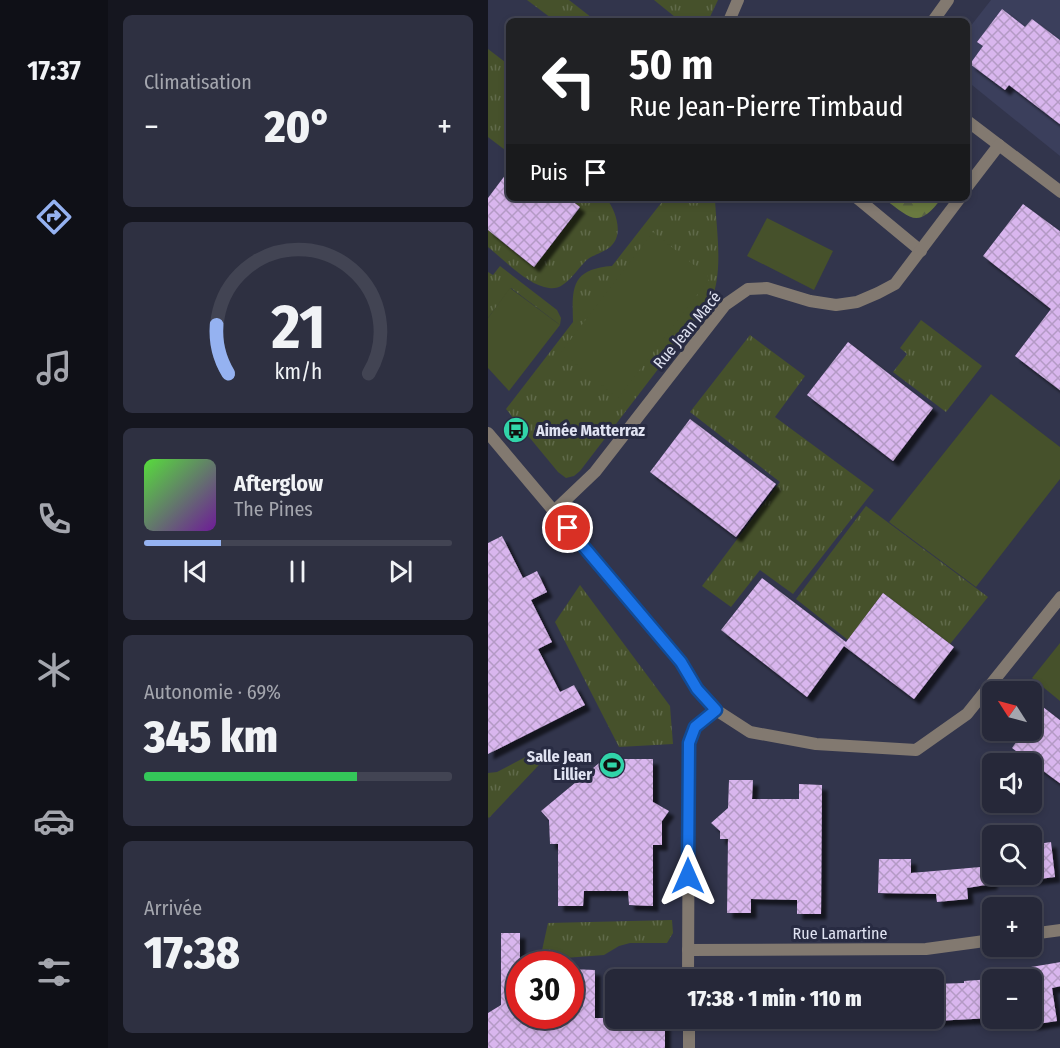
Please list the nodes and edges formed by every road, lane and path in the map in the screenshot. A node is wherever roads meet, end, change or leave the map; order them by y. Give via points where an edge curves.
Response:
1 (738, 0) edge
2 (948, 0) edge
3 (730, 18) edge
4 (935, 18) edge
5 (970, 123) edge
6 (999, 145) junction
7 (970, 183) edge
8 (1061, 192) edge
9 (861, 201) edge
10 (958, 201) edge
11 (921, 250) junction
12 (488, 433) edge
13 (554, 511) junction
14 (1061, 597) edge
15 (716, 710) junction
16 (1061, 930) edge
17 (1042, 933) edge
18 (982, 941) edge
19 (688, 950) junction
20 (688, 969) edge
21 (689, 1029) edge
22 (689, 1048) edge

1 - 3 street
2 - 4 street
5 - 6 street
6 - 7 street
6 - 8 street
9 - 11 street
10 - 11 street, Rue Jean Macé
11 - 13 street, Rue Jean Macé via 895,284 857,302 836,305 809,301 767,288 748,289 725,305 595,471
12 - 13 street
13 - 15 street via 681,662
14 - 15 street via 967,714 916,750 816,744 750,732
15 - 19 street via 695,727 689,743
16 - 17 street
18 - 19 street, Rue Lamartine via 926,949
19 - 20 street
21 - 22 street

